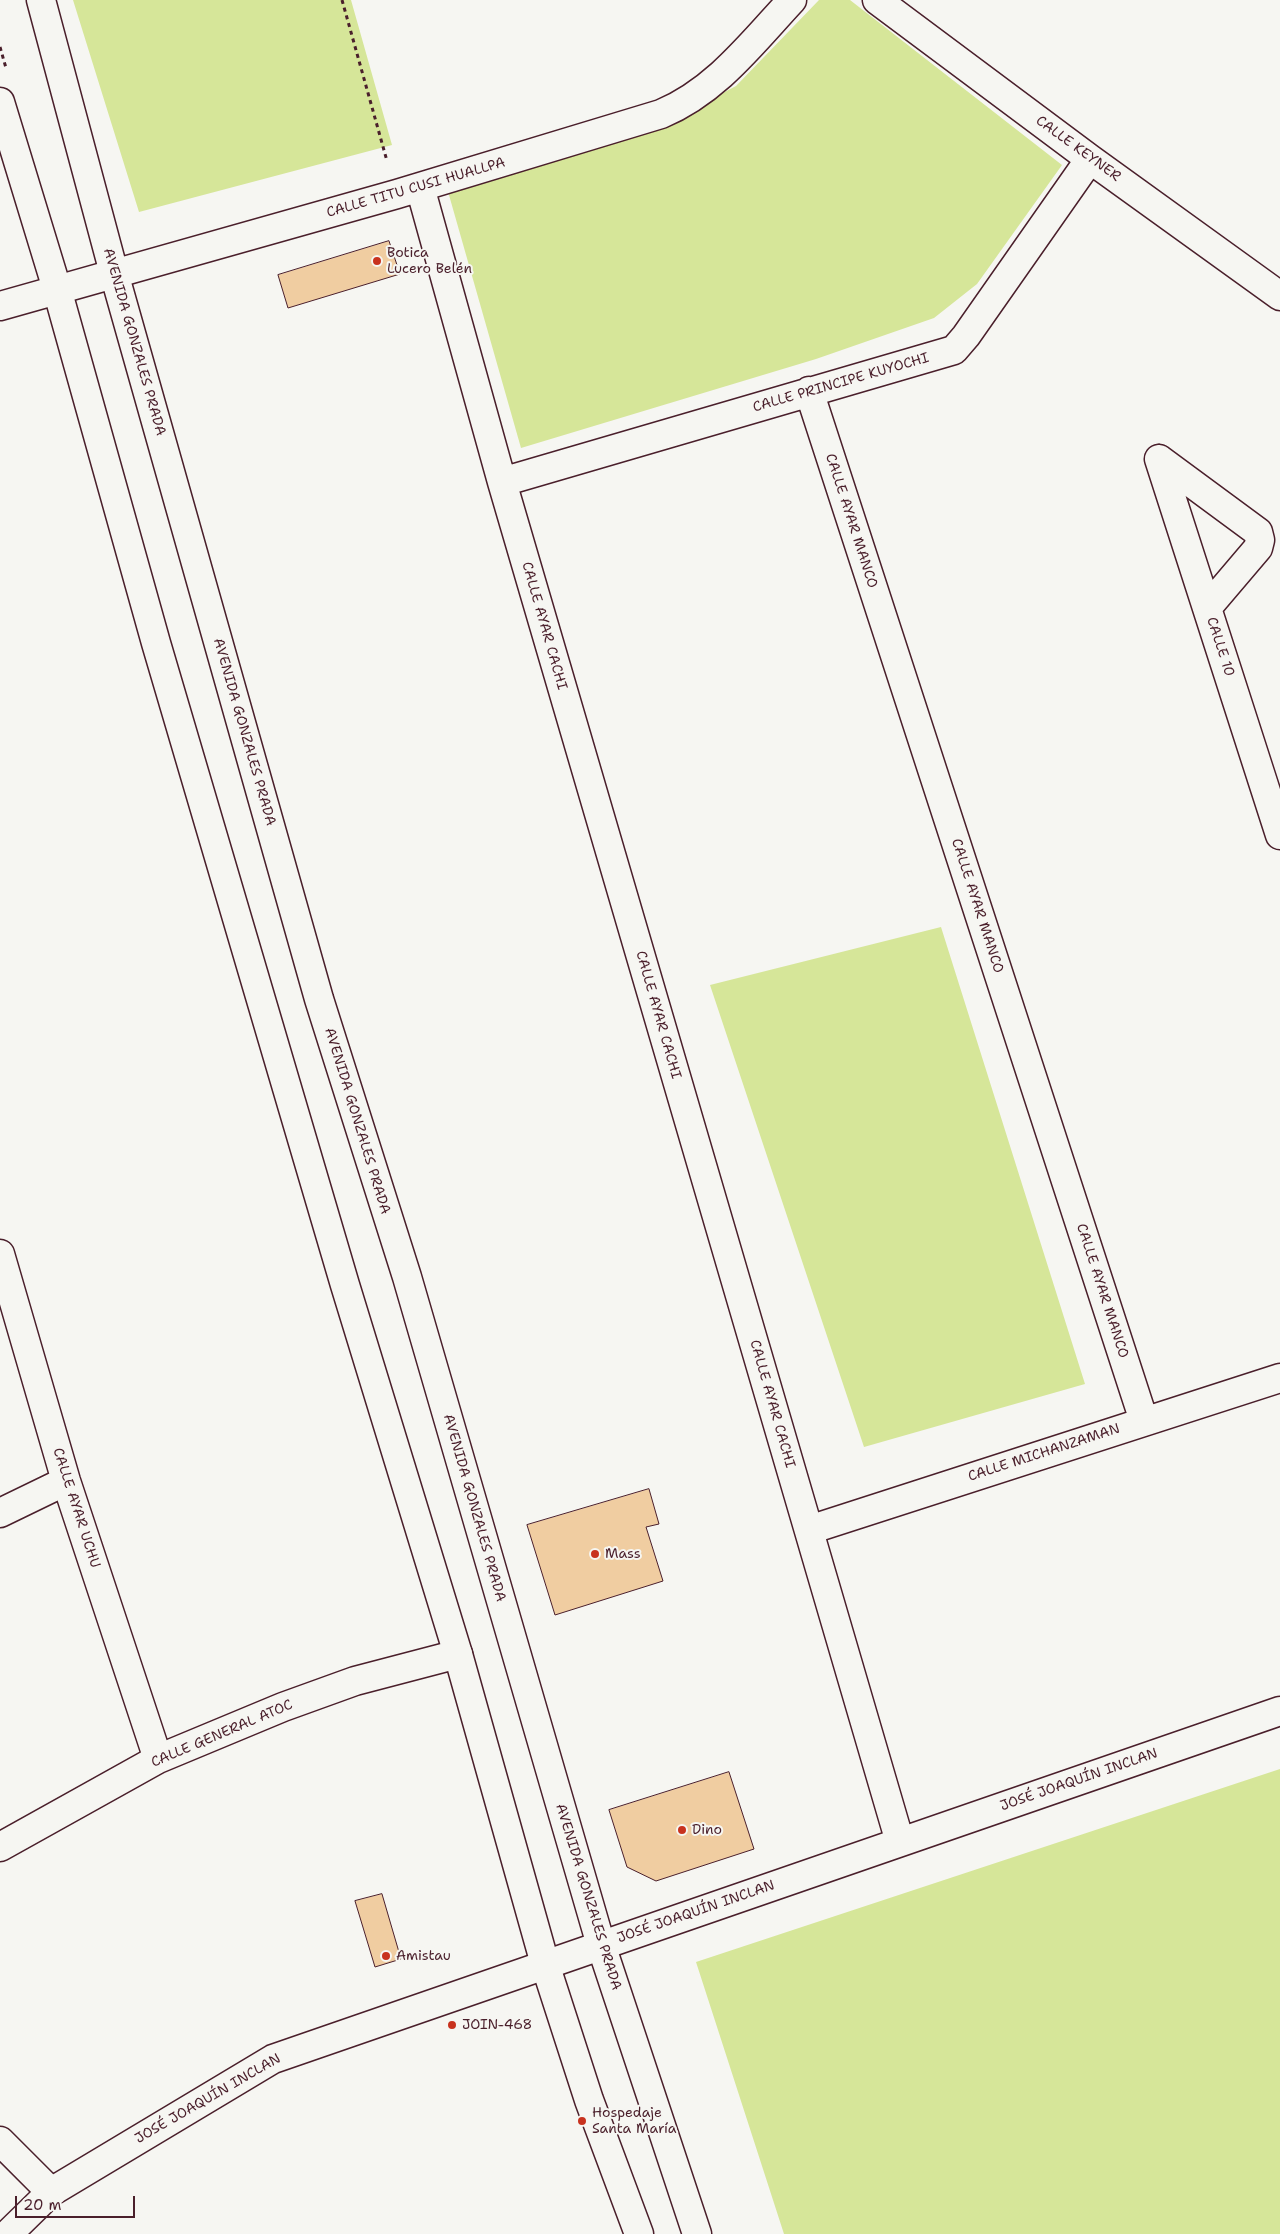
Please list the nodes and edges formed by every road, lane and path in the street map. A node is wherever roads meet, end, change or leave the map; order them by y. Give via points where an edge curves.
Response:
1 (41, 0) edge
2 (342, 0) edge
3 (792, 0) edge
4 (877, 0) edge
5 (0, 102) edge
6 (1090, 159) junction
7 (408, 191) junction
8 (114, 273) junction
9 (57, 289) junction
10 (1280, 296) edge
11 (0, 306) edge
12 (809, 391) junction
13 (502, 482) junction
14 (1207, 608) junction
15 (1279, 827) edge
16 (0, 1254) edge
17 (1280, 1378) edge
18 (1144, 1421) junction
19 (66, 1482) junction
20 (0, 1513) edge
21 (809, 1530) junction
22 (458, 1654) junction
23 (1280, 1711) edge
24 (158, 1759) junction
25 (900, 1842) junction
26 (0, 1847) edge
27 (601, 1945) junction
28 (545, 1964) junction
29 (0, 2141) edge
30 (51, 2192) junction
31 (8, 2234) edge
32 (639, 2234) edge
33 (697, 2234) edge

1 - 8 street, AVENIDA GONZALES PRADA
2 - 7 path
3 - 7 street, CALLE TITU CUSI HUALLPA via 723,75 675,108
4 - 6 street, CALLE KEYNER
5 - 9 street
6 - 10 street, CALLE KEYNER
6 - 12 street, CALLE PRINCIPE KUYOCHI via 954,350
7 - 8 street, CALLE TITU CUSI HUALLPA
7 - 13 street, CALLE AYAR CACHI
8 - 9 street, CALLE TITU CUSI HUALLPA
8 - 27 street, AVENIDA GONZALES PRADA via 319,999 407,1278
9 - 11 street, CALLE TITU CUSI HUALLPA
9 - 22 street via 159,653 342,1276
12 - 13 street, CALLE PRINCIPE KUYOCHI
12 - 18 street, CALLE AYAR MANCO
13 - 21 street, CALLE AYAR CACHI
14 - 14 street, CALLE 10 via 1159,459 1258,532 1258,548
14 - 15 street, CALLE 10
16 - 19 street, CALLE AYAR UCHU
17 - 18 street, CALLE MICHANZAMAN
18 - 21 street, CALLE MICHANZAMAN
19 - 20 street
19 - 24 street, CALLE AYAR UCHU
21 - 25 street, CALLE AYAR CACHI
22 - 24 street, CALLE GENERAL ATOC via 355,1681
22 - 28 street
23 - 25 street, JOSÉ JOAQUÍN INCLAN
24 - 26 street, CALLE GENERAL ATOC
25 - 27 street, JOSÉ JOAQUÍN INCLAN
27 - 28 street, JOSÉ JOAQUÍN INCLAN
27 - 33 street, AVENIDA GONZALES PRADA
28 - 30 street, JOSÉ JOAQUÍN INCLAN via 273,2059
28 - 32 street
29 - 30 street
30 - 31 street, JOSÉ JOAQUÍN INCLAN

